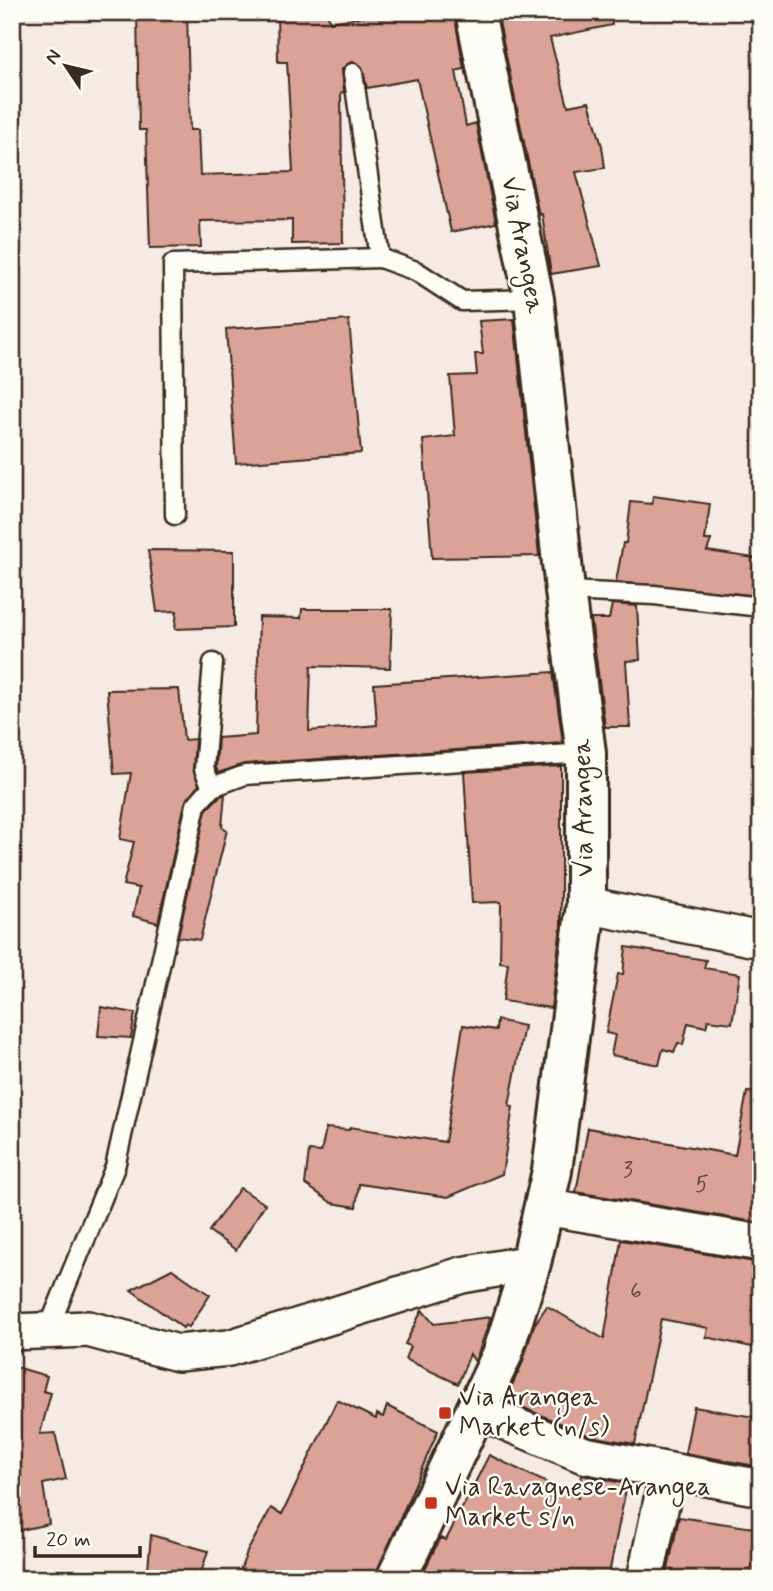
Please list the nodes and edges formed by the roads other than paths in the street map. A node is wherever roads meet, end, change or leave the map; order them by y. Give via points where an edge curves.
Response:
1 (475, 12) edge
2 (353, 73) dead end
3 (380, 258) junction
4 (534, 299) junction
5 (175, 515) dead end
6 (565, 591) junction
7 (761, 607) edge
8 (213, 663) dead end
9 (586, 753) junction
10 (212, 787) junction
11 (586, 905) junction
12 (761, 940) edge
13 (544, 1207) junction
14 (761, 1243) edge
15 (531, 1263) junction
16 (12, 1332) edge
17 (47, 1332) junction
18 (477, 1410) junction
19 (668, 1472) junction
20 (761, 1488) edge
21 (396, 1579) edge
22 (645, 1579) edge

1 - 4 street, Via Arangea
2 - 3 lane
3 - 4 lane via 416,271 463,301
3 - 5 lane via 173,264
4 - 6 street, Via Arangea
6 - 7 lane
6 - 9 street, Via Arangea
8 - 10 lane via 204,769
9 - 10 lane via 245,775
9 - 11 street, Via Arangea
10 - 17 lane via 196,805 116,1167
11 - 12 street
11 - 13 street, Via Arangea
13 - 14 street
13 - 15 street, Via Arangea
15 - 17 street via 462,1275 229,1348 178,1353 88,1329
15 - 18 street, Via Arangea via 502,1355
16 - 17 street
18 - 19 street via 584,1455
18 - 21 street, Via Arangea
19 - 20 street
19 - 22 street

